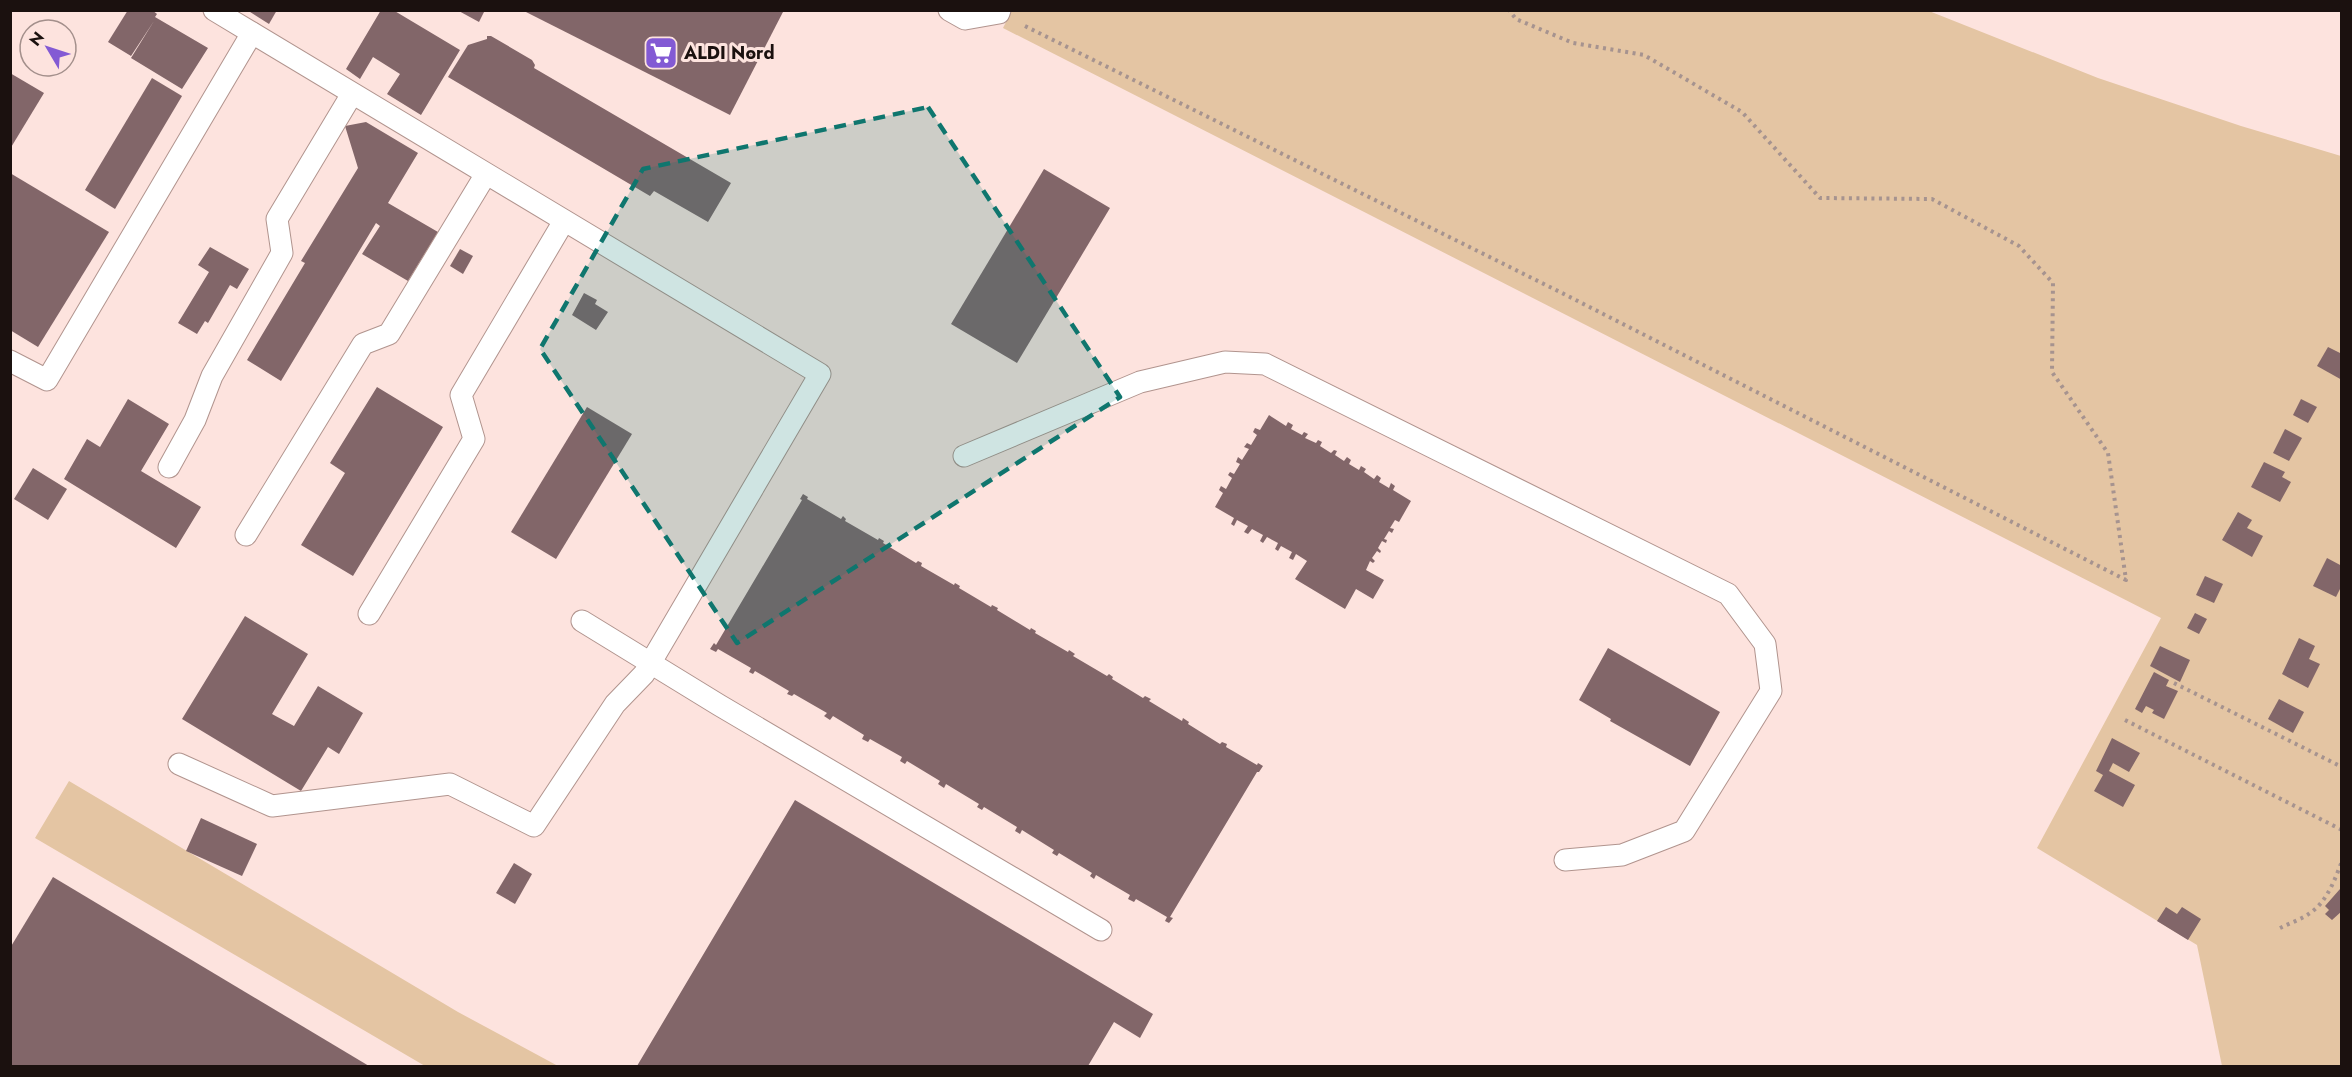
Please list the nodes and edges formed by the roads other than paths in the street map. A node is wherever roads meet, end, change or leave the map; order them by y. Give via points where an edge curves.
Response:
1 (214, 10) edge
2 (949, 10) edge
3 (1000, 12) edge
4 (252, 33) junction
5 (352, 94) junction
6 (486, 174) junction
7 (564, 221) junction
8 (10, 361) edge
9 (964, 456) dead end
10 (169, 467) dead end
11 (246, 535) dead end
12 (369, 614) dead end
13 (582, 621) dead end
14 (651, 662) junction
15 (179, 764) dead end
16 (1565, 860) dead end
17 (1101, 930) dead end

1 - 4 lane
2 - 3 lane via 965,19
4 - 5 lane
4 - 8 lane via 47,380
5 - 6 lane
5 - 10 lane via 277,219 282,253 212,376 195,420
6 - 7 lane
6 - 11 lane via 390,334 363,344
7 - 12 lane via 461,395 474,439
7 - 14 lane via 820,374
9 - 16 lane via 1140,382 1226,362 1265,364 1728,594 1765,644 1771,691 1765,701 1684,831 1622,855
13 - 14 lane
14 - 15 lane via 645,674 615,704 534,826 450,784 272,806
14 - 17 lane

